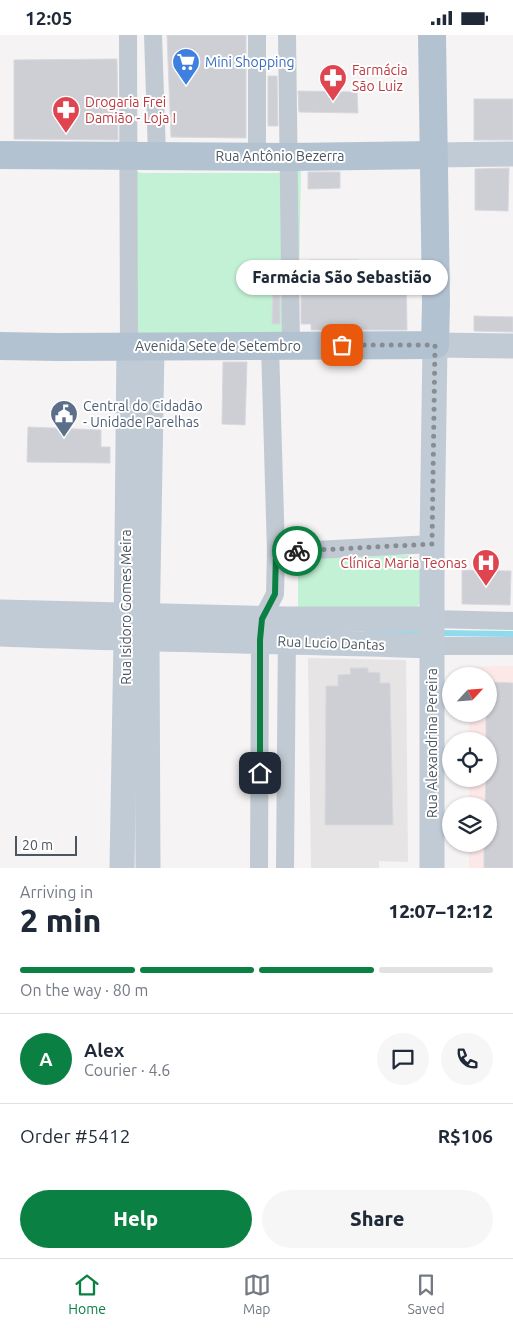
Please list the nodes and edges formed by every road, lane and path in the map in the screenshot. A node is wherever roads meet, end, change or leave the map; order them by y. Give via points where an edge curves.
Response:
1 (128, 35) edge
2 (153, 35) edge
3 (257, 35) edge
4 (286, 35) edge
5 (432, 35) edge
6 (513, 154) edge
7 (0, 155) edge
8 (156, 155) junction
9 (433, 155) junction
10 (127, 156) junction
11 (257, 157) junction
12 (288, 157) junction
13 (435, 345) junction
14 (0, 346) edge
15 (281, 346) junction
16 (513, 346) edge
17 (140, 347) junction
18 (432, 544) junction
19 (276, 551) junction
20 (275, 594) junction
21 (0, 612) edge
22 (433, 619) junction
23 (513, 621) edge
24 (137, 628) junction
25 (261, 629) junction
26 (287, 630) junction
27 (0, 634) edge
28 (433, 646) junction
29 (513, 646) edge
30 (122, 868) edge
31 (148, 868) edge
32 (259, 868) edge
33 (285, 868) edge
34 (432, 868) edge

1 - 10 street
2 - 8 street
3 - 11 street
4 - 12 street
5 - 9 main road
6 - 9 street
7 - 10 main road, Rua Antônio Bezerra
8 - 10 main road, Rua Antônio Bezerra
8 - 11 main road, Rua Antônio Bezerra
9 - 12 main road, Rua Antônio Bezerra
9 - 13 main road
10 - 17 street
11 - 12 main road, Rua Antônio Bezerra
12 - 15 street
13 - 15 main road, Avenida Sete de Setembro
13 - 16 street
13 - 18 street, Rua Alexandrina Pereira
14 - 17 main road, Avenida Sete de Setembro
15 - 17 main road, Avenida Sete de Setembro
15 - 19 street
17 - 24 street, Rua Isidoro Gomes Meira
18 - 19 street
18 - 22 street, Rua Alexandrina Pereira
19 - 20 street
20 - 25 street
20 - 26 street
21 - 24 street, Rua Lucio Dantas
22 - 23 street, Rua Lucio Dantas
22 - 26 street, Rua Lucio Dantas
22 - 28 street, Rua Alexandrina Pereira
24 - 25 street, Rua Lucio Dantas
24 - 27 street, Rua Lucio Dantas
24 - 30 street, Rua Isidoro Gomes Meira
24 - 31 street, Rua Isidoro Gomes Meira
25 - 26 street, Rua Lucio Dantas
25 - 32 street
26 - 28 street, Rua Lucio Dantas
26 - 33 street
28 - 29 street, Rua Lucio Dantas
28 - 34 street, Rua Alexandrina Pereira

